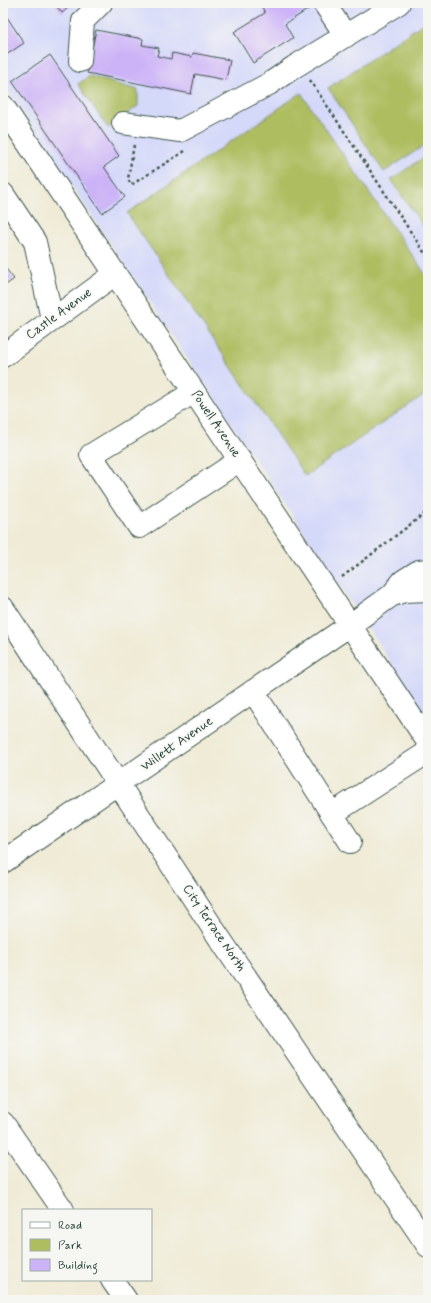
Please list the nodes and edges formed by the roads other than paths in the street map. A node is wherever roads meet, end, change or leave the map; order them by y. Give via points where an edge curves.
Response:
1 (101, 3) edge
2 (324, 3) edge
3 (399, 3) edge
4 (346, 36) junction
5 (80, 61) dead end
6 (3, 106) edge
7 (123, 123) dead end
8 (3, 194) edge
9 (115, 274) junction
10 (52, 319) junction
11 (3, 356) edge
12 (194, 392) junction
13 (240, 460) junction
14 (428, 570) edge
15 (428, 590) edge
16 (392, 595) junction
17 (3, 608) edge
18 (350, 625) junction
19 (253, 691) junction
20 (428, 742) edge
21 (428, 752) edge
22 (119, 784) junction
23 (332, 814) junction
24 (350, 842) dead end
25 (3, 862) edge
26 (3, 1123) edge
27 (62, 1209) edge
28 (428, 1246) edge
29 (113, 1281) edge
30 (126, 1300) edge

1 - 5 street via 83,21
2 - 4 street
3 - 4 street
4 - 7 street via 269,84 180,131
6 - 9 street, Powell Avenue
8 - 10 street via 35,242
9 - 10 street, Castle Avenue
9 - 12 street, Powell Avenue
10 - 11 street, Castle Avenue
12 - 13 street, Powell Avenue
12 - 13 street via 91,455 139,527
13 - 18 street, Powell Avenue
14 - 16 street via 419,571 403,581
15 - 16 street via 404,591
16 - 18 street, Willett Avenue
17 - 22 street, City Terrace North
18 - 19 street, Willett Avenue
18 - 20 street, Powell Avenue
19 - 22 street, Willett Avenue
19 - 23 street
21 - 23 street
22 - 25 street, Willett Avenue
22 - 28 street, City Terrace North via 218,936
23 - 24 street
26 - 27 street
29 - 30 street

